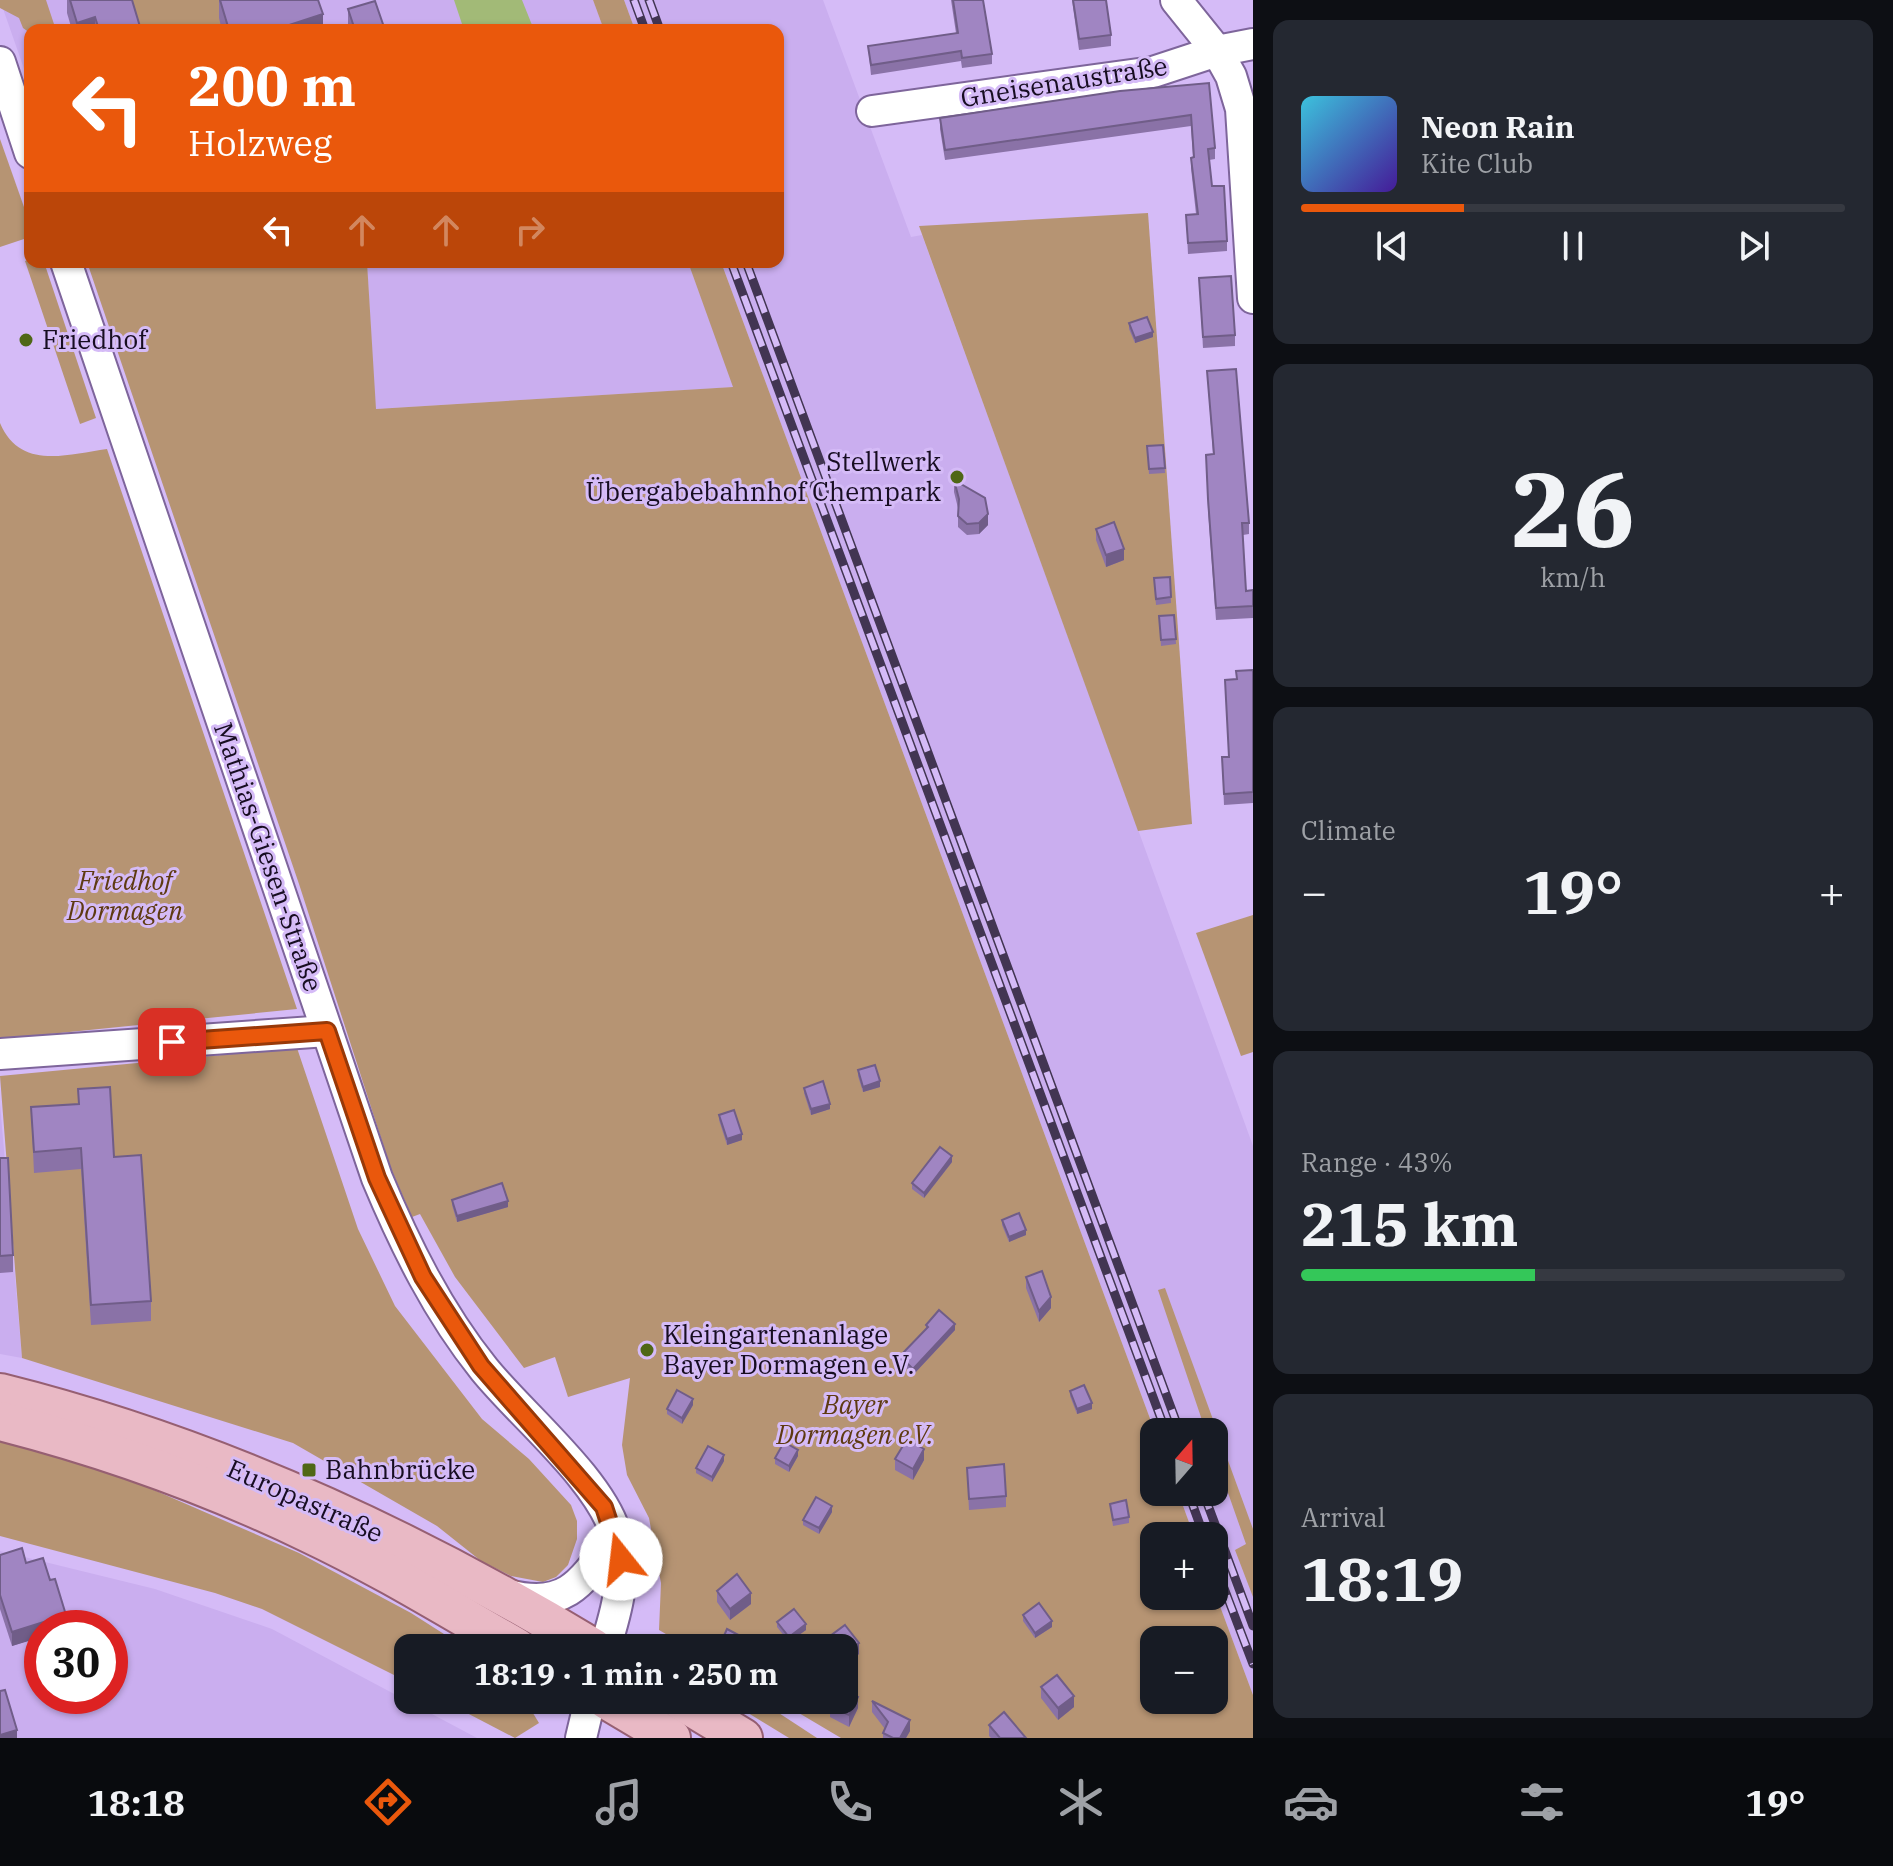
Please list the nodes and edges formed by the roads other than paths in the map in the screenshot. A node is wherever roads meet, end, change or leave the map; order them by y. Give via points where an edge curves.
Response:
1 (1176, 0) edge
2 (1253, 44) edge
3 (1217, 51) junction
4 (0, 62) edge
5 (872, 111) dead end
6 (24, 135) edge
7 (1250, 214) edge
8 (68, 268) edge
9 (1253, 298) edge
10 (327, 1031) junction
11 (0, 1054) edge
12 (0, 1393) edge
13 (0, 1421) edge
14 (616, 1535) junction
15 (493, 1591) junction
16 (492, 1634) edge
17 (568, 1634) edge
18 (609, 1634) edge
19 (587, 1714) edge
20 (631, 1714) edge
21 (703, 1714) edge
22 (581, 1738) edge
23 (671, 1738) edge
24 (743, 1738) edge

1 - 3 street
2 - 3 street, Gneisenaustraße
3 - 5 street, Gneisenaustraße via 1153,72
3 - 7 street via 1241,109
4 - 6 street
7 - 9 street
8 - 10 street, Mathias-Giesen-Straße
10 - 11 street
10 - 14 street, Mathias-Giesen-Straße via 377,1178 423,1277 481,1366 589,1486
12 - 15 main road, Europastraße via 135,1433 298,1495
13 - 16 main road, Europastraße via 129,1460 251,1507
14 - 15 street via 566,1594 530,1601
14 - 18 street, Mathias-Giesen-Straße via 622,1585
15 - 17 main road, Europastraße
19 - 22 street
20 - 23 main road
21 - 24 main road

